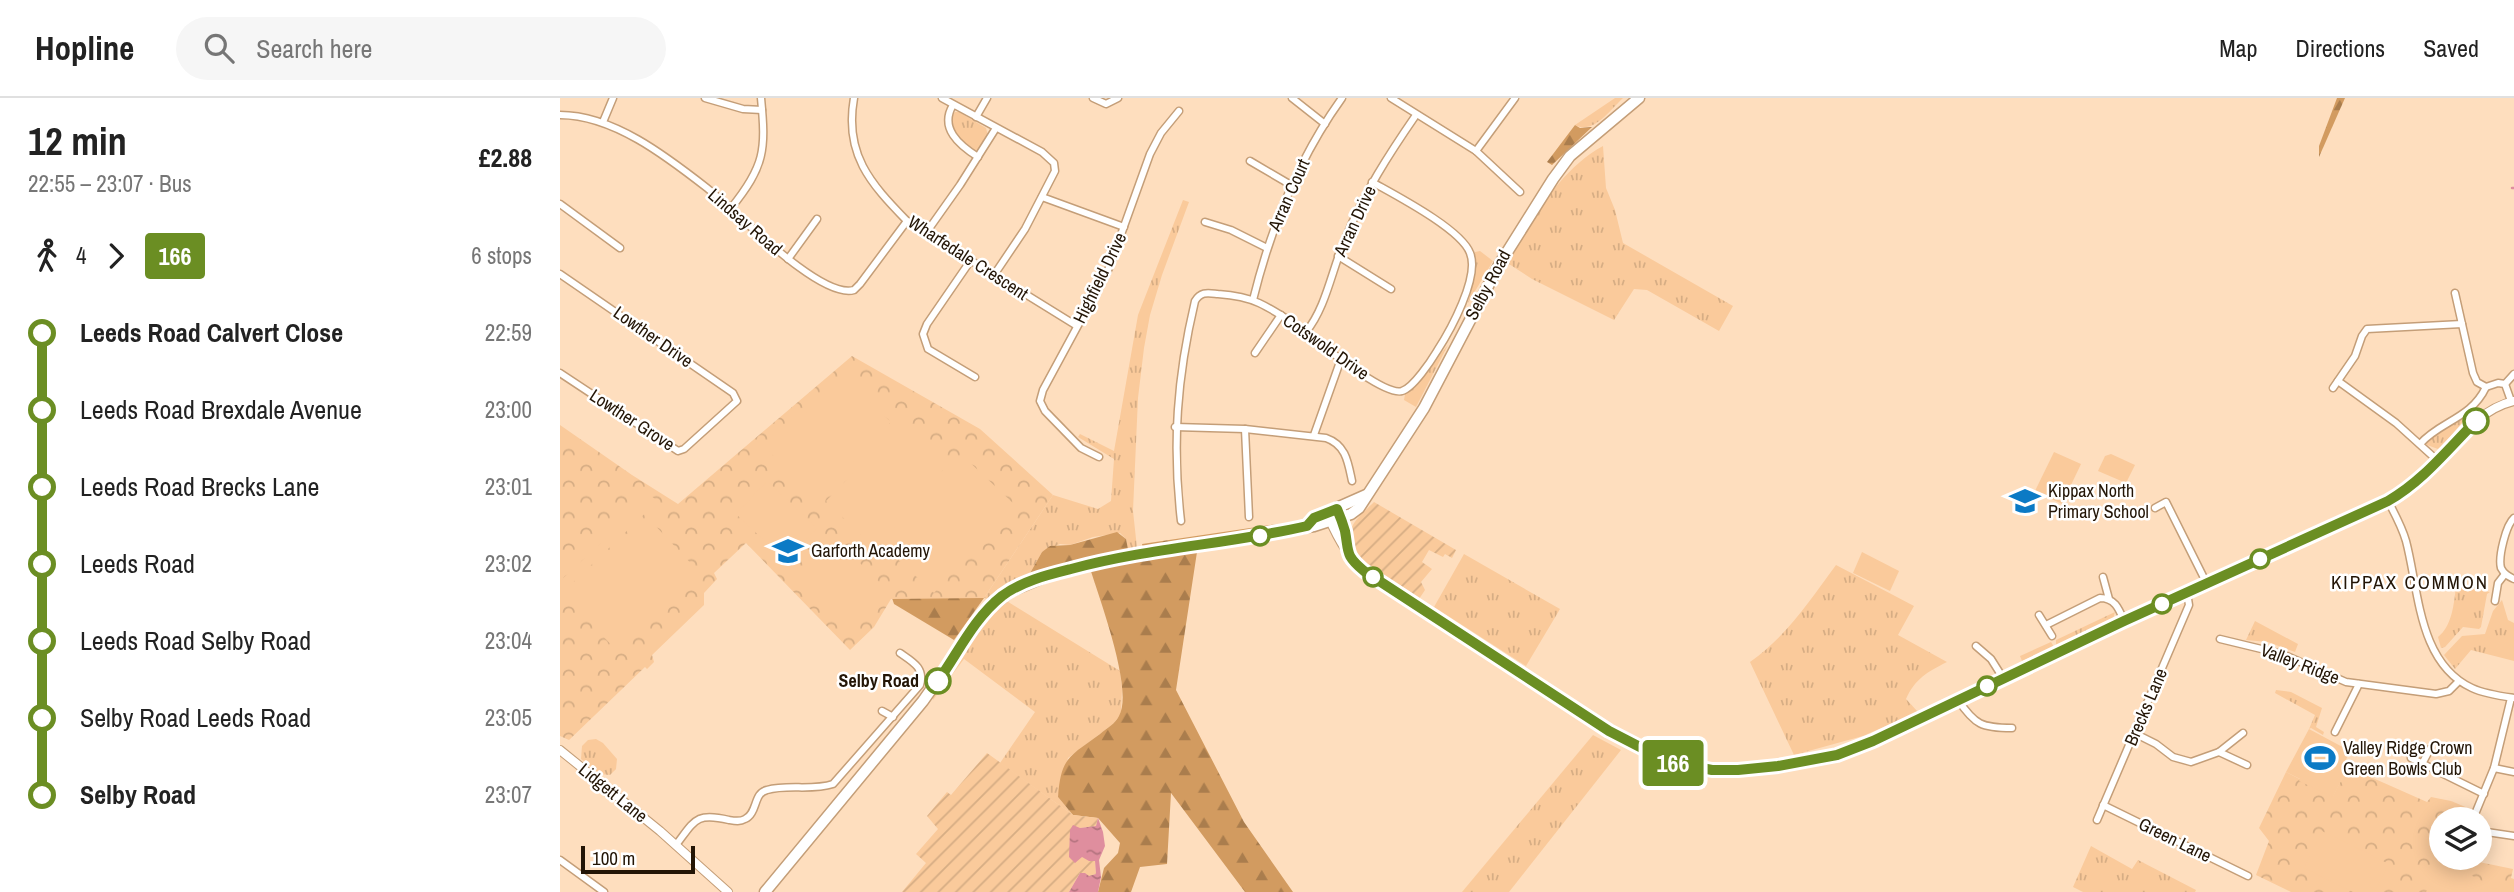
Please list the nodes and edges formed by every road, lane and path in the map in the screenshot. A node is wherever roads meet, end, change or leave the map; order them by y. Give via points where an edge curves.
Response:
1 (613, 98) edge
2 (705, 98) edge
3 (761, 98) edge
4 (854, 98) edge
5 (942, 98) edge
6 (986, 98) edge
7 (1093, 98) edge
8 (1118, 98) edge
9 (1292, 98) edge
10 (1342, 98) edge
11 (1391, 98) edge
12 (1515, 98) edge
13 (1639, 98) edge
14 (953, 105) junction
15 (762, 110) junction
16 (1179, 111) dead end
17 (560, 115) edge
18 (1416, 115) junction
19 (976, 117) junction
20 (603, 122) junction
21 (1325, 124) junction
22 (996, 128) junction
23 (1476, 151) junction
24 (978, 157) junction
25 (1250, 161) dead end
26 (1372, 182) junction
27 (1292, 184) junction
28 (1520, 192) dead end
29 (1042, 197) junction
30 (560, 204) edge
31 (732, 208) junction
32 (817, 219) dead end
33 (907, 221) junction
34 (1205, 222) dead end
35 (1124, 228) junction
36 (926, 233) junction
37 (620, 248) dead end
38 (1267, 248) junction
39 (1338, 256) junction
40 (788, 259) junction
41 (971, 260) junction
42 (560, 274) edge
43 (994, 275) junction
44 (1391, 289) dead end
45 (2455, 293) dead end
46 (1253, 300) junction
47 (1282, 315) junction
48 (2462, 324) junction
49 (1077, 326) junction
50 (1306, 332) junction
51 (1255, 353) dead end
52 (1341, 359) junction
53 (560, 373) edge
54 (2514, 374) edge
55 (975, 377) dead end
56 (2338, 381) junction
57 (2505, 384) junction
58 (2486, 387) junction
59 (2333, 388) dead end
60 (2512, 401) edge
61 (733, 405) joint
62 (1175, 427) junction
63 (1245, 429) junction
64 (1314, 435) junction
65 (2420, 444) junction
66 (1099, 457) dead end
67 (2438, 461) junction
68 (1352, 481) dead end
69 (2388, 501) junction
70 (2155, 508) dead end
71 (1334, 516) junction
72 (1249, 517) dead end
73 (2514, 518) edge
74 (1181, 521) dead end
75 (2505, 574) junction
76 (2103, 577) dead end
77 (2514, 579) edge
78 (2207, 584) junction
79 (2187, 593) junction
80 (2109, 598) junction
81 (2495, 601) dead end
82 (2039, 615) dead end
83 (2124, 621) junction
84 (2046, 625) junction
85 (2052, 636) dead end
86 (2220, 639) dead end
87 (1976, 646) dead end
88 (900, 653) dead end
89 (2003, 678) junction
90 (2459, 681) junction
91 (2359, 684) junction
92 (2513, 698) edge
93 (1958, 700) junction
94 (882, 711) dead end
95 (893, 717) junction
96 (2012, 728) dead end
97 (2335, 732) dead end
98 (2134, 733) junction
99 (2243, 733) dead end
100 (2430, 749) dead end
101 (560, 750) edge
102 (2219, 752) junction
103 (2411, 758) dead end
104 (2422, 764) junction
105 (2247, 765) dead end
106 (2494, 768) junction
107 (2514, 772) edge
108 (2484, 793) junction
109 (2103, 805) junction
110 (2478, 807) edge
111 (2097, 820) dead end
112 (2492, 833) edge
113 (2514, 836) edge
114 (676, 845) junction
115 (560, 860) edge
116 (2248, 876) dead end
117 (604, 892) edge
118 (728, 892) edge
119 (765, 892) edge

1 - 20 street
2 - 15 street
3 - 15 street
4 - 33 street, Wharfedale Crescent via 850,132 854,148 873,184
5 - 14 street
6 - 19 street
7 - 8 street via 1106,104
9 - 21 street
10 - 21 street, Arran Court
11 - 18 street
12 - 23 street
13 - 71 highway, Selby Road via 1570,156 1553,178 1499,264 1424,408 1385,471 1355,511
14 - 19 street
14 - 24 street via 948,118 951,132
15 - 31 street via 765,136 761,158 751,183
16 - 35 street, Highfield Drive via 1150,154
17 - 20 street, Lindsay Road
18 - 23 street
18 - 26 street, Arran Drive
19 - 22 street
20 - 31 street, Lindsay Road via 671,161
21 - 27 street, Arran Court
22 - 24 street
22 - 29 street via 1052,160 1055,171
23 - 28 street
24 - 36 street
25 - 27 street
26 - 39 street, Arran Drive
26 - 52 street, Cotswold Drive via 1427,214 1461,241 1472,258 1471,275 1447,335 1406,389 1383,386
27 - 38 street, Arran Court
29 - 35 street
29 - 43 street
30 - 37 street
31 - 40 street, Lindsay Road
32 - 40 street
33 - 36 street, Wharfedale Crescent
33 - 40 street, Lindsay Road via 854,290 835,288
34 - 38 street
35 - 49 street, Highfield Drive via 1104,278
36 - 41 street, Wharfedale Crescent
38 - 46 street, Arran Court
39 - 44 street
39 - 50 street, Arran Drive via 1321,307
41 - 43 street, Wharfedale Crescent
41 - 55 street via 924,329 923,339 928,349
42 - 61 street, Lowther Drive via 734,393
43 - 49 street, Wharfedale Crescent
45 - 48 street
46 - 47 street, Cotswold Drive
46 - 62 street, Cotswold Drive via 1206,293 1197,298 1185,343
47 - 50 street, Cotswold Drive
47 - 51 street
48 - 56 street via 2367,330
48 - 58 street via 2473,373
49 - 66 street, Highfield Drive via 1040,401 1081,448
50 - 52 street, Cotswold Drive
52 - 64 street
53 - 61 street, Lowther Grove via 675,450 684,449
54 - 57 street
56 - 59 street
56 - 65 street
57 - 58 street
57 - 60 street
58 - 65 street via 2461,416 2435,429
60 - 67 main road via 2476,421
62 - 63 street
62 - 74 street, Cotswold Drive
63 - 64 street
63 - 72 street
64 - 68 street via 1340,446
65 - 67 street
67 - 69 main road
69 - 78 main road
69 - 90 street via 2406,539 2419,610 2431,642
70 - 78 street via 2166,502
71 - 93 main road via 1353,561 1368,574 1609,731 1679,765 1725,771 1817,760 1854,750
71 - 119 highway, Selby Road via 1248,538 1111,559 1011,591 974,627 923,701
73 - 75 street via 2507,528 2501,562
75 - 77 street
75 - 81 street
76 - 80 street
78 - 79 main road
79 - 83 main road
79 - 98 street, Brecks Lane via 2189,605
80 - 83 street
80 - 84 street via 2100,598
82 - 84 street
83 - 89 main road
84 - 85 street
86 - 91 street, Valley Ridge via 2282,654 2334,679
87 - 89 street
88 - 95 street via 916,664 922,680
89 - 93 main road
90 - 91 street, Valley Ridge via 2449,691 2437,694
90 - 92 street via 2480,692
91 - 97 street
92 - 106 street
93 - 96 street via 1981,725
94 - 95 street
95 - 114 street via 833,784 764,791 749,817 738,821 703,817
98 - 102 street via 2185,761
98 - 109 street, Brecks Lane
99 - 102 street
100 - 104 street
101 - 114 main road, Lidgett Lane
102 - 105 street
103 - 104 street
104 - 108 street
106 - 107 street
106 - 108 street
108 - 110 street
109 - 111 street, Brecks Lane
109 - 116 street, Green Lane
112 - 113 street
114 - 118 main road, Lidgett Lane
115 - 117 street

